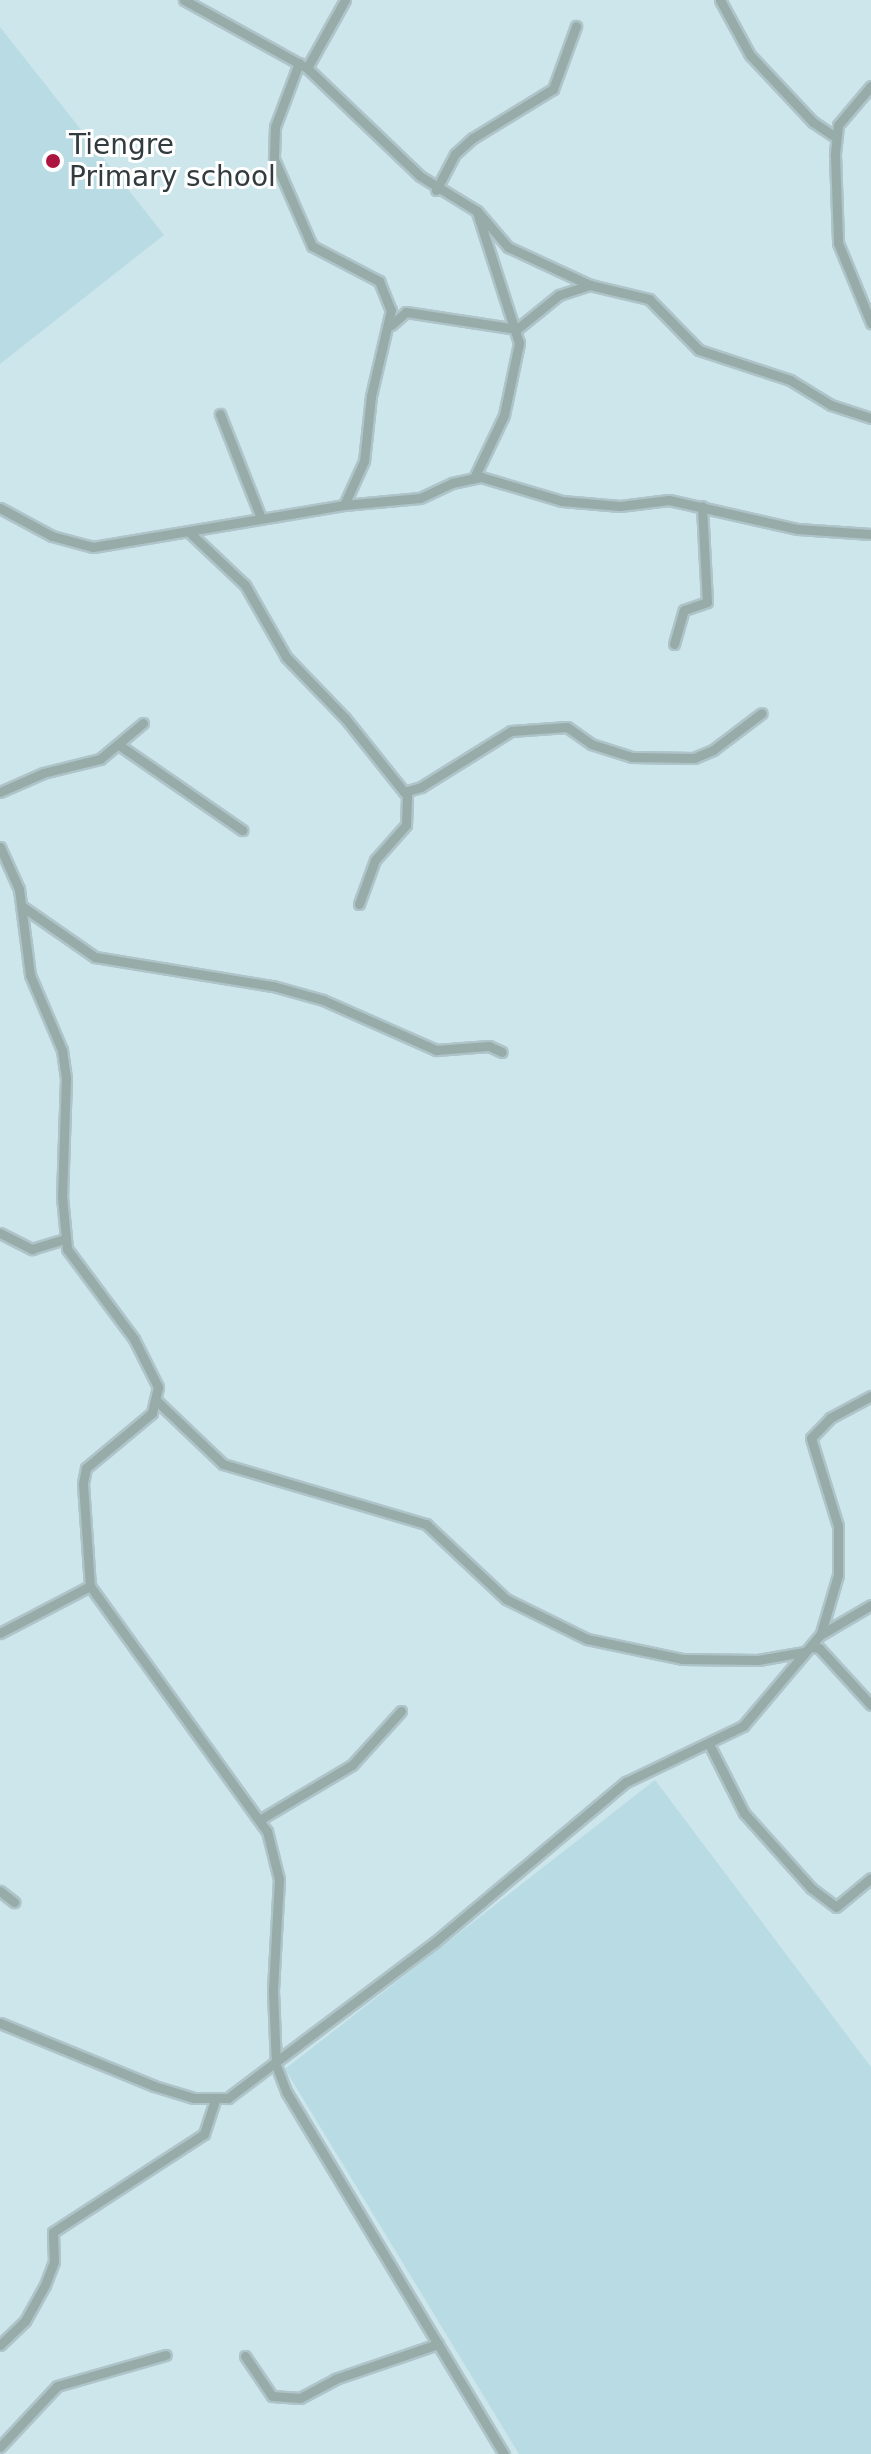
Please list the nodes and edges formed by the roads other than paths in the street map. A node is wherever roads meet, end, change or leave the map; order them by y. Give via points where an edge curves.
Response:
1 (184, 0) edge
2 (345, 0) edge
3 (720, 0) edge
4 (576, 26) dead end
5 (303, 65) junction
6 (871, 86) edge
7 (835, 137) junction
8 (436, 190) junction
9 (477, 211) junction
10 (590, 285) junction
11 (871, 323) edge
12 (391, 325) junction
13 (517, 329) junction
14 (220, 414) dead end
15 (871, 418) edge
16 (474, 478) junction
17 (344, 505) junction
18 (702, 506) junction
19 (0, 508) edge
20 (261, 518) junction
21 (189, 532) junction
22 (871, 534) edge
23 (674, 644) dead end
24 (762, 713) dead end
25 (143, 723) dead end
26 (119, 745) junction
27 (0, 792) edge
28 (407, 793) junction
29 (242, 830) dead end
30 (0, 847) edge
31 (359, 904) dead end
32 (23, 907) junction
33 (502, 1052) dead end
34 (0, 1233) edge
35 (65, 1239) junction
36 (871, 1396) edge
37 (157, 1401) junction
38 (90, 1586) junction
39 (871, 1605) edge
40 (0, 1633) edge
41 (820, 1635) junction
42 (808, 1650) junction
43 (871, 1705) edge
44 (401, 1711) dead end
45 (710, 1746) junction
46 (261, 1819) junction
47 (871, 1878) edge
48 (0, 1891) edge
49 (14, 1902) dead end
50 (0, 2023) edge
51 (276, 2065) junction
52 (215, 2100) junction
53 (438, 2344) junction
54 (0, 2345) edge
55 (166, 2355) dead end
56 (245, 2356) dead end
57 (0, 2447) edge
58 (504, 2454) edge

1 - 5 street
2 - 5 street
3 - 7 street via 750,55 813,122
4 - 8 street via 553,89 473,138 455,154
5 - 8 street
5 - 12 street via 275,127 274,159 312,246 379,281 387,293
6 - 7 street
7 - 11 street via 838,243
8 - 9 street
9 - 10 street via 508,247
9 - 13 street
10 - 13 street via 559,295
10 - 15 street via 649,299 699,350 790,380 831,405
12 - 13 street via 406,312
12 - 17 street via 371,396 364,461
13 - 16 street via 504,415
14 - 20 street
16 - 17 street via 420,498
16 - 18 street via 570,503 620,506 669,500
17 - 20 street
18 - 22 street via 798,529
18 - 23 street via 707,602 684,610
19 - 21 street via 52,536 93,547
20 - 21 street
21 - 28 street via 245,585 286,657 345,718 397,788
24 - 28 street via 694,758 624,755 591,744 567,727 511,731
25 - 26 street
26 - 27 street via 100,759 43,773
26 - 29 street
28 - 31 street via 406,825 375,860
30 - 32 street
32 - 33 street via 95,957 273,986 323,1000 436,1050 489,1046
32 - 35 street via 30,975 62,1050 66,1078
34 - 35 street via 32,1249
35 - 37 street via 78,1269 147,1359
36 - 41 street via 830,1418 811,1438 838,1526 838,1575
37 - 38 street via 143,1423 86,1468
37 - 42 street via 223,1464 426,1524 469,1558 506,1599 587,1639 683,1659 758,1660
38 - 40 street
38 - 46 street
39 - 41 street
41 - 42 street
42 - 43 street via 819,1648
42 - 45 street via 763,1708
44 - 46 street via 352,1765
45 - 47 street via 744,1813 811,1888 836,1907
45 - 51 street via 626,1782 447,1933
46 - 51 street via 276,1853 279,1879 273,1991
48 - 49 street
50 - 52 street via 154,2086
51 - 52 street via 228,2098
51 - 53 street via 287,2093
52 - 54 street via 204,2134 53,2232 54,2262 45,2285 25,2321
53 - 56 street via 335,2379 300,2398 272,2396
53 - 58 street
55 - 57 street via 57,2386

